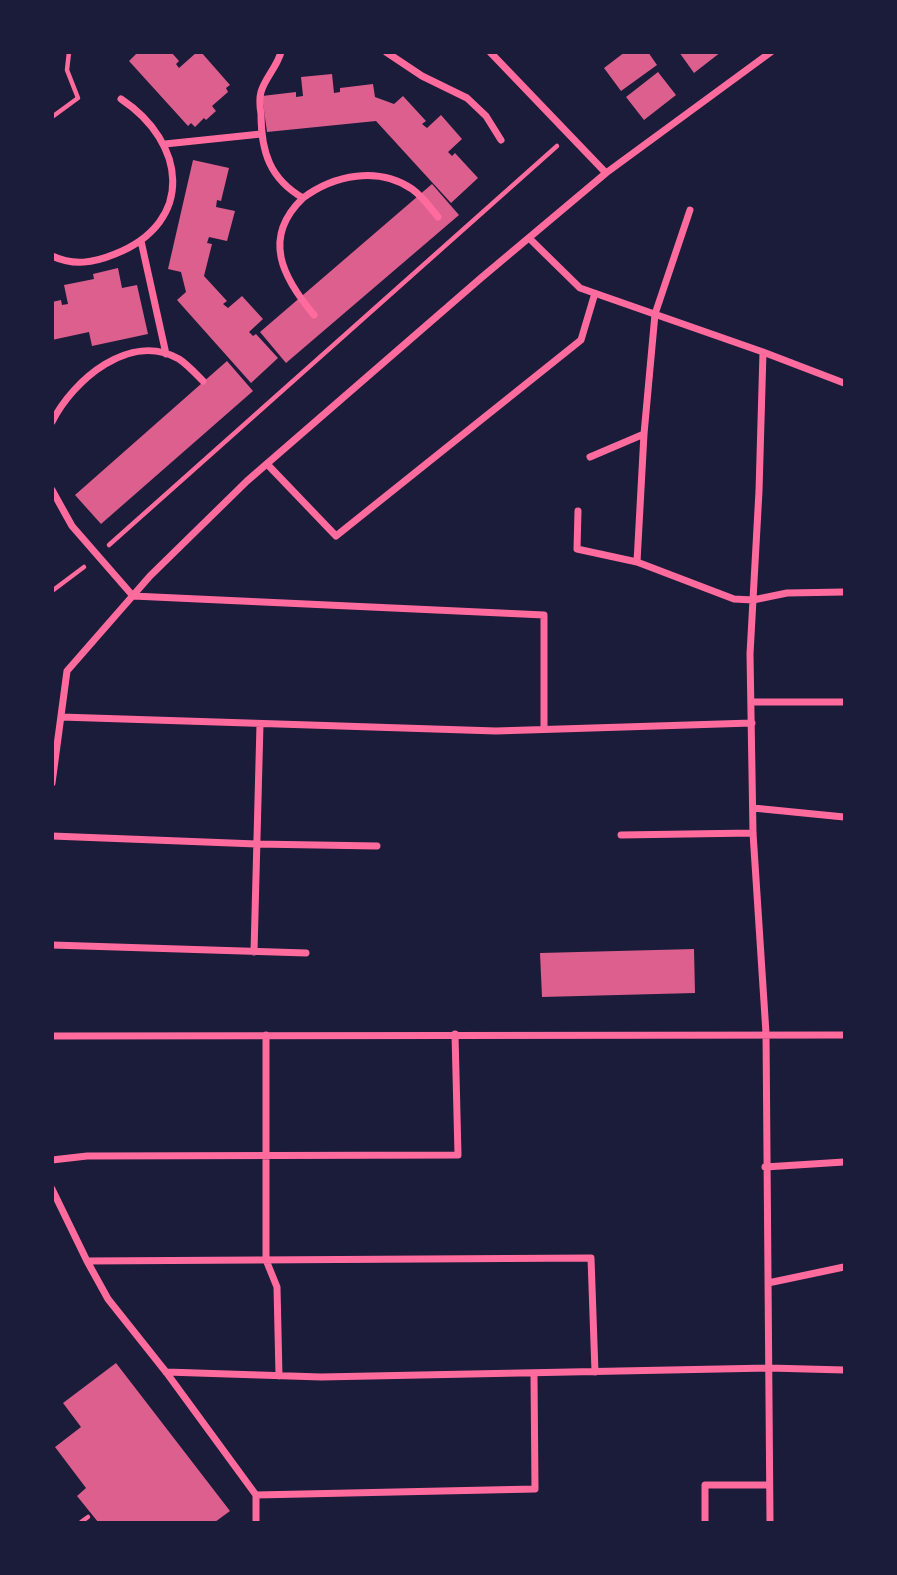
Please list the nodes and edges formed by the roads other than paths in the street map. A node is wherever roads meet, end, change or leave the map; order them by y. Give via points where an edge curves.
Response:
1 (281, 52) edge
2 (386, 52) edge
3 (490, 52) edge
4 (771, 52) edge
5 (121, 99) dead end
6 (261, 134) junction
7 (501, 140) dead end
8 (164, 144) junction
9 (606, 173) junction
10 (303, 198) junction
11 (690, 209) dead end
12 (438, 217) dead end
13 (530, 239) junction
14 (141, 241) junction
15 (52, 256) edge
16 (595, 293) junction
17 (655, 314) junction
18 (314, 315) dead end
19 (763, 352) junction
20 (166, 354) junction
21 (203, 381) dead end
22 (845, 383) edge
23 (52, 422) edge
24 (644, 434) junction
25 (590, 457) dead end
26 (267, 464) junction
27 (52, 490) edge
28 (578, 510) dead end
29 (637, 562) junction
30 (845, 592) edge
31 (133, 596) junction
32 (753, 600) junction
33 (751, 702) junction
34 (845, 702) edge
35 (61, 717) junction
36 (752, 723) junction
37 (260, 724) junction
38 (544, 729) junction
39 (52, 783) edge
40 (753, 808) junction
41 (845, 817) edge
42 (753, 833) junction
43 (621, 835) dead end
44 (52, 836) edge
45 (256, 844) junction
46 (377, 846) dead end
47 (52, 945) edge
48 (254, 951) junction
49 (306, 953) dead end
50 (766, 1033) junction
51 (455, 1034) junction
52 (266, 1035) junction
53 (845, 1035) edge
54 (52, 1036) edge
55 (266, 1156) junction
56 (52, 1160) edge
57 (845, 1162) edge
58 (765, 1167) junction
59 (52, 1189) edge
60 (266, 1260) junction
61 (86, 1261) junction
62 (845, 1267) edge
63 (768, 1283) junction
64 (769, 1368) junction
65 (845, 1370) edge
66 (166, 1372) junction
67 (595, 1372) junction
68 (534, 1374) junction
69 (279, 1376) junction
70 (768, 1485) junction
71 (256, 1495) junction
72 (256, 1522) edge
73 (705, 1522) edge
74 (769, 1522) edge

1 - 6 street via 260,94
2 - 7 street via 467,98
3 - 9 street
4 - 9 street
5 - 8 street via 139,111
6 - 8 street
6 - 10 street via 273,173
8 - 14 street via 173,167 173,190 153,230
9 - 13 street
10 - 12 street via 333,181 376,176 414,190
10 - 18 street via 284,225 280,257 291,285
11 - 17 street
13 - 16 street via 580,288
13 - 26 street
14 - 15 street via 81,264
14 - 20 street
16 - 17 street
16 - 26 street via 581,340 336,536
17 - 19 street
17 - 24 street
19 - 22 street
19 - 32 street
20 - 21 street
20 - 23 street via 140,352 98,368 65,399
24 - 25 street
24 - 29 street
26 - 31 street
27 - 31 street via 72,526
28 - 29 street via 577,549
29 - 32 street via 734,599
30 - 32 street via 786,593
31 - 35 street via 67,671
31 - 38 street via 544,615
32 - 33 street
33 - 34 street
33 - 36 street
35 - 37 street
35 - 39 street
36 - 38 street
36 - 40 street
37 - 38 street
37 - 45 street
40 - 41 street
40 - 42 street
42 - 43 street
42 - 50 street
44 - 45 street
45 - 46 street
45 - 48 street
47 - 48 street
48 - 49 street
50 - 51 street
50 - 53 street
50 - 58 street
51 - 52 street
51 - 55 street via 458,1155
52 - 54 street
52 - 55 street
55 - 56 street
55 - 60 street
57 - 58 street
58 - 63 street
59 - 61 street
60 - 61 street
60 - 67 street via 592,1258
60 - 69 street via 277,1287
61 - 66 street via 108,1299
62 - 63 street
63 - 64 street
64 - 65 street
64 - 67 street
64 - 70 street
66 - 69 street
66 - 71 street
67 - 68 street
68 - 69 street
68 - 71 street via 535,1489
70 - 73 street via 705,1485
70 - 74 street
71 - 72 street

